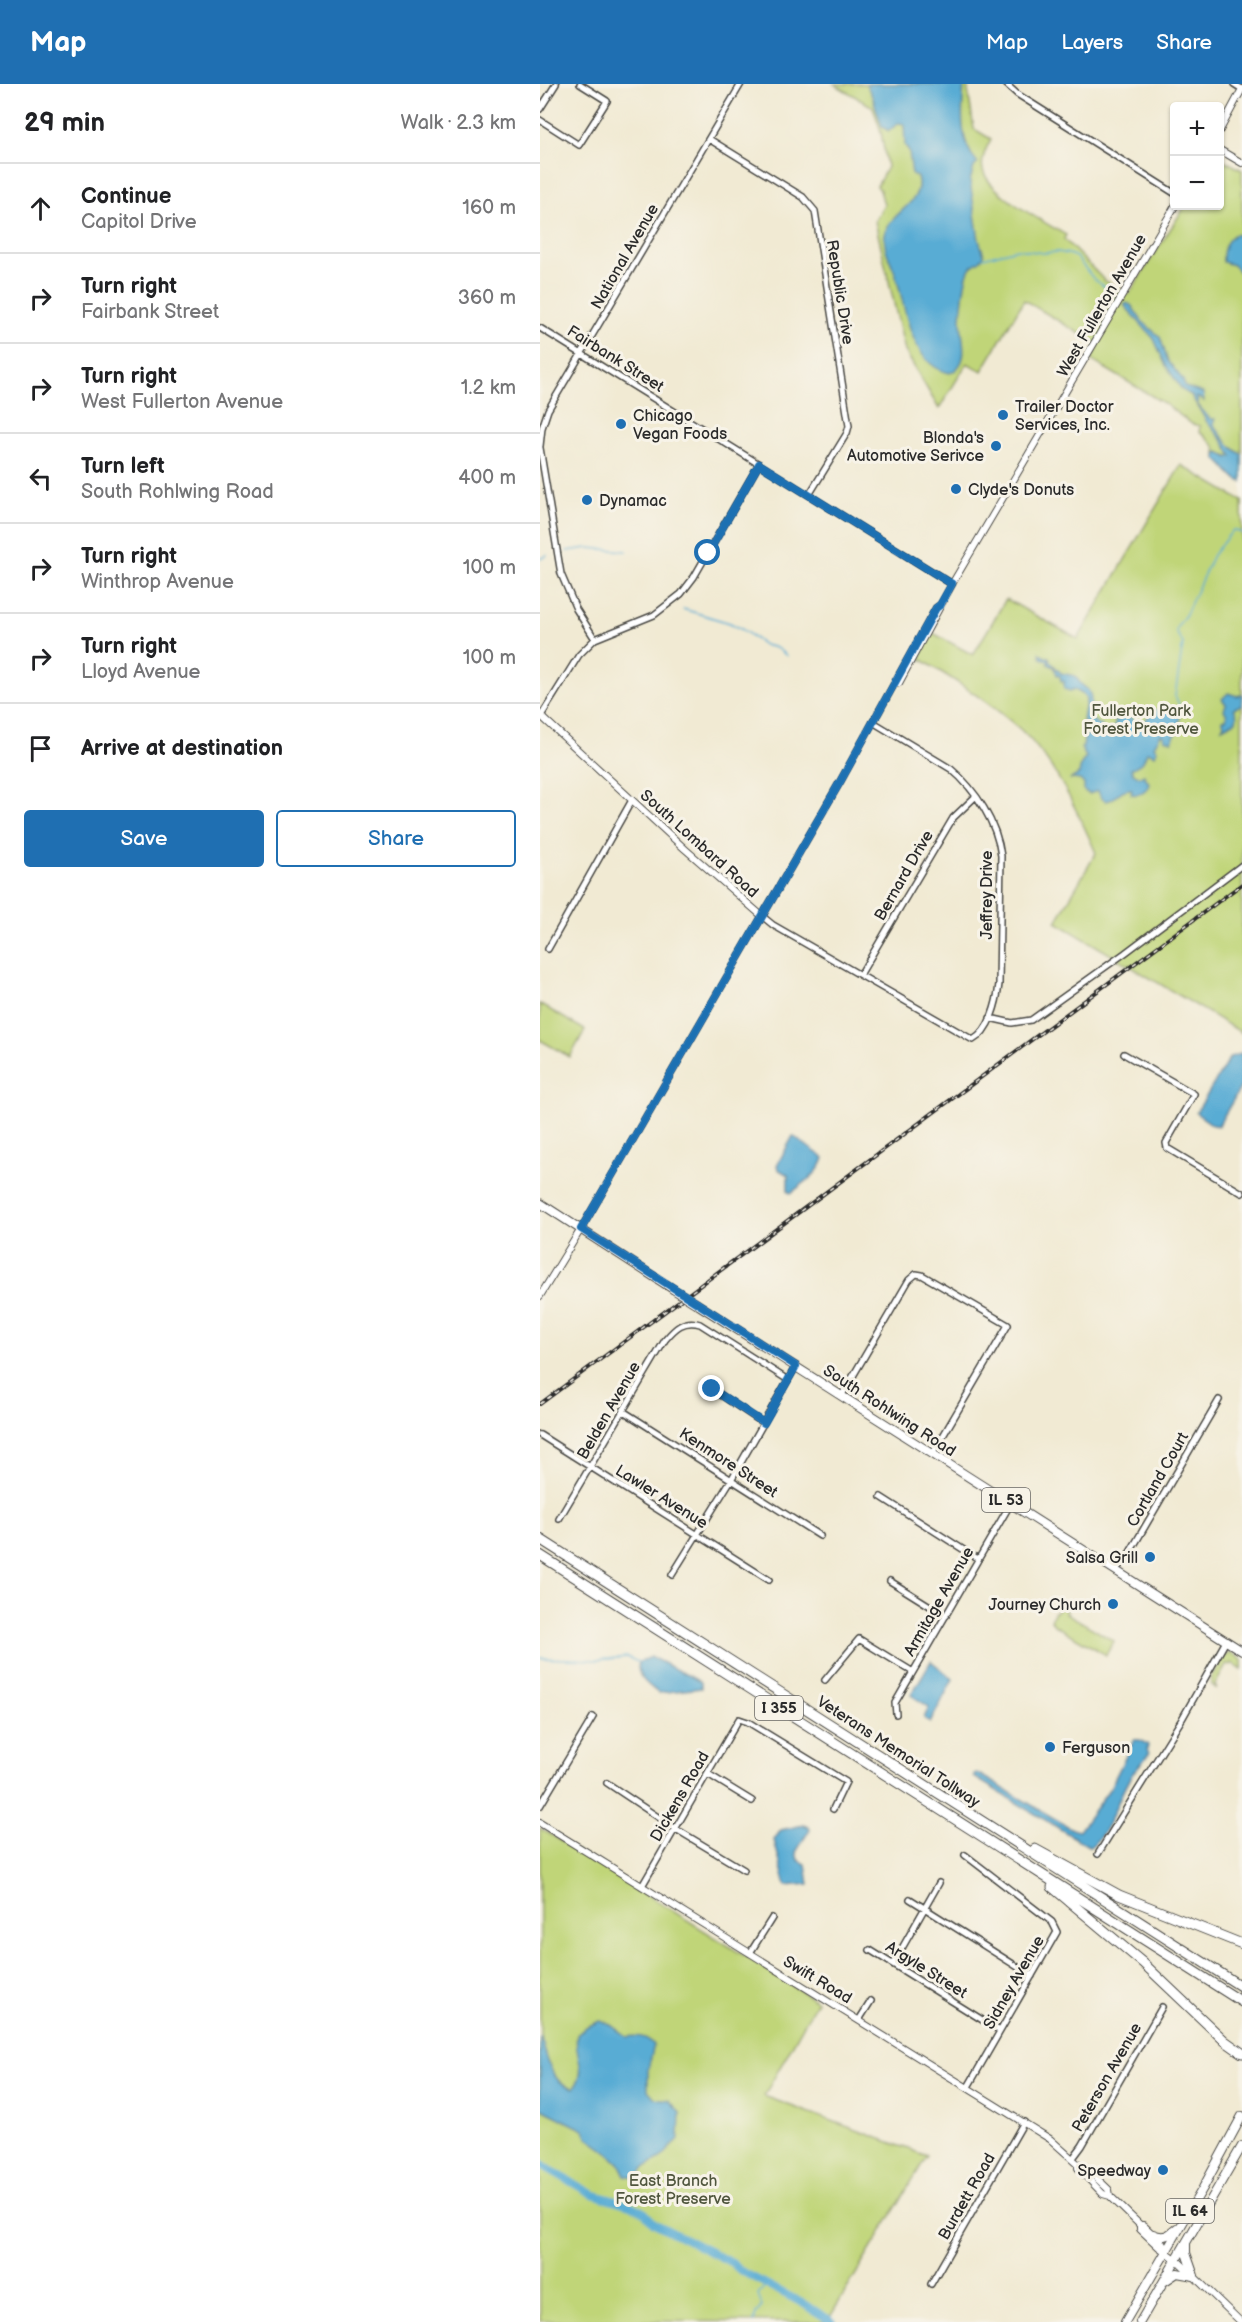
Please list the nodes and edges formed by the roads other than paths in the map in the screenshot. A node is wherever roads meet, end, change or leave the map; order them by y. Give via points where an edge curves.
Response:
1 (556, 84) edge
2 (580, 84) edge
3 (741, 84) edge
4 (1006, 84) edge
5 (1234, 84) edge
6 (1242, 89) edge
7 (540, 109) edge
8 (540, 120) edge
9 (1224, 123) edge
10 (709, 139) junction
11 (1224, 152) edge
12 (1242, 163) edge
13 (1170, 190) edge
14 (1173, 210) edge
15 (540, 327) edge
16 (583, 354) junction
17 (540, 447) edge
18 (759, 464) junction
19 (809, 495) junction
20 (952, 584) junction
21 (595, 639) junction
22 (540, 716) edge
23 (873, 722) junction
24 (976, 795) junction
25 (632, 800) junction
26 (1242, 864) edge
27 (762, 916) junction
28 (548, 948) dead end
29 (861, 975) junction
30 (990, 1018) junction
31 (980, 1036) joint
32 (1124, 1054) dead end
33 (1242, 1193) edge
34 (540, 1203) edge
35 (581, 1229) junction
36 (540, 1296) edge
37 (796, 1366) junction
38 (788, 1380) junction
39 (712, 1389) dead end
40 (842, 1395) junction
41 (1219, 1400) dead end
42 (623, 1411) junction
43 (764, 1423) junction
44 (540, 1436) edge
45 (933, 1454) junction
46 (590, 1467) junction
47 (731, 1480) junction
48 (881, 1497) dead end
49 (1011, 1503) junction
50 (560, 1519) dead end
51 (698, 1535) junction
52 (820, 1536) dead end
53 (540, 1539) edge
54 (542, 1557) edge
55 (978, 1559) junction
56 (1115, 1570) junction
57 (672, 1575) dead end
58 (769, 1580) dead end
59 (890, 1581) dead end
60 (946, 1616) junction
61 (1226, 1641) junction
62 (1242, 1651) edge
63 (913, 1672) junction
64 (825, 1680) dead end
65 (896, 1714) dead end
66 (593, 1717) dead end
67 (708, 1774) junction
68 (607, 1783) dead end
69 (752, 1800) dead end
70 (954, 1804) junction
71 (540, 1806) edge
72 (833, 1809) dead end
73 (540, 1823) edge
74 (676, 1829) junction
75 (1098, 1854) dead end
76 (965, 1856) dead end
77 (1012, 1856) junction
78 (744, 1870) dead end
79 (939, 1883) dead end
80 (642, 1886) junction
81 (910, 1899) dead end
82 (925, 1908) junction
83 (772, 1918) dead end
84 (1242, 1944) edge
85 (870, 1950) dead end
86 (750, 1953) junction
87 (892, 1964) junction
88 (1032, 1976) junction
89 (1242, 1988) edge
90 (871, 2001) dead end
91 (1242, 2002) edge
92 (1162, 2007) dead end
93 (859, 2020) junction
94 (1000, 2031) junction
95 (1240, 2052) edge
96 (968, 2087) junction
97 (1242, 2116) edge
98 (1024, 2122) junction
99 (1242, 2146) edge
100 (1073, 2158) junction
101 (1188, 2215) junction
102 (1140, 2225) junction
103 (1153, 2234) junction
104 (1187, 2239) junction
105 (1167, 2251) junction
106 (1176, 2259) junction
107 (1194, 2276) junction
108 (931, 2284) dead end
109 (1162, 2284) junction
110 (1125, 2322) edge
111 (1140, 2322) edge
112 (1241, 2322) edge

1 - 7 street
2 - 8 street via 607,101 579,146
3 - 10 street, National Avenue
4 - 13 street
5 - 6 street
6 - 9 street
10 - 16 street, National Avenue
10 - 19 street, Republic Drive via 803,197 814,211 849,426
11 - 12 street
14 - 20 street, West Fullerton Avenue
15 - 16 street, Fairbank Street
16 - 17 street, National Avenue via 548,410
16 - 18 street, Fairbank Street
17 - 21 street, National Avenue via 561,574
18 - 19 street, Fairbank Street
18 - 21 street via 681,594 654,615
19 - 20 street, Fairbank Street
20 - 23 street, West Fullerton Avenue
21 - 22 street via 579,655
22 - 25 street, South Lombard Road
23 - 24 street, Jeffrey Drive via 951,769
23 - 27 street, West Fullerton Avenue
24 - 29 street, Bernard Drive via 952,818
24 - 30 street, Jeffrey Drive via 997,837 1001,856 999,984
25 - 27 street, South Lombard Road
25 - 28 street
26 - 30 street via 1034,1017 1012,1023
27 - 29 street, South Lombard Road
27 - 35 street, West Fullerton Avenue
29 - 31 street, South Lombard Road via 973,1040
30 - 31 street, Jeffrey Drive
32 - 33 street via 1194,1094 1166,1144 1170,1151
34 - 35 main road, South Rohlwing Road / IL 53
35 - 36 street, West Fullerton Avenue
35 - 37 main road, South Rohlwing Road / IL 53, bridge
37 - 38 street
37 - 40 main road, South Rohlwing Road / IL 53
38 - 42 street, Belden Avenue via 700,1324 687,1322 665,1340
38 - 43 street
39 - 43 street
40 - 45 main road, South Rohlwing Road / IL 53
40 - 45 street via 916,1274 1008,1324
41 - 56 street, Cortland Court via 1126,1559
42 - 46 street, Belden Avenue
42 - 47 street, Kenmore Street
43 - 47 street
44 - 46 street, Lawler Avenue
45 - 49 main road, South Rohlwing Road / IL 53
46 - 50 street, Belden Avenue
46 - 51 street, Lawler Avenue
47 - 51 street
47 - 52 street, Kenmore Street
48 - 55 street
49 - 55 street, Armitage Avenue
49 - 56 main road, South Rohlwing Road / IL 53
51 - 57 street
51 - 58 street, Lawler Avenue
53 - 70 highway, Veterans Memorial Tollway / I 355
54 - 77 highway, Veterans Memorial Tollway / I 355
55 - 60 street, Armitage Avenue
56 - 61 main road, South Rohlwing Road / IL 53
59 - 60 street
60 - 63 street, Armitage Avenue
61 - 62 main road, IL 53
61 - 75 street
63 - 64 street via 859,1639
63 - 65 street, Armitage Avenue via 895,1703
66 - 71 street
67 - 69 street
67 - 72 street, Dickens Road via 739,1719 846,1782
67 - 74 street, Dickens Road
68 - 74 street
70 - 84 highway via 1119,1895
70 - 89 highway, Veterans Memorial Tollway / I 355
73 - 80 street, Swift Road
74 - 78 street
74 - 80 street, Dickens Road
76 - 88 street, Sidney Avenue via 1055,1926 1057,1932
77 - 91 highway, Veterans Memorial Tollway / I 355
77 - 95 highway via 1143,1963
79 - 82 street
80 - 86 street, Swift Road
81 - 82 street
82 - 87 street
82 - 88 street
83 - 86 street
85 - 87 street, Argyle Street
86 - 93 street, Swift Road
87 - 94 street, Argyle Street
88 - 94 street, Sidney Avenue
90 - 93 street
92 - 100 street, Peterson Avenue
93 - 96 street, Swift Road
94 - 96 street, Sidney Avenue
96 - 98 street, Swift Road
97 - 101 main road, IL 64
98 - 100 street, Swift Road
98 - 108 street, Burdett Road
99 - 104 main road, IL 64
100 - 102 street, Swift Road
101 - 103 main road via 1168,2236
101 - 105 main road, IL 64
102 - 103 street, Swift Road
102 - 105 street, Swift Road
103 - 105 street, Swift Road
104 - 106 main road, IL 64
104 - 107 main road via 1186,2253
105 - 106 street, Swift Road
105 - 110 main road, IL 64
106 - 107 street, Swift Road
106 - 109 main road, IL 64
107 - 109 main road via 1177,2273
107 - 112 street, Swift Road
109 - 111 main road, IL 64

